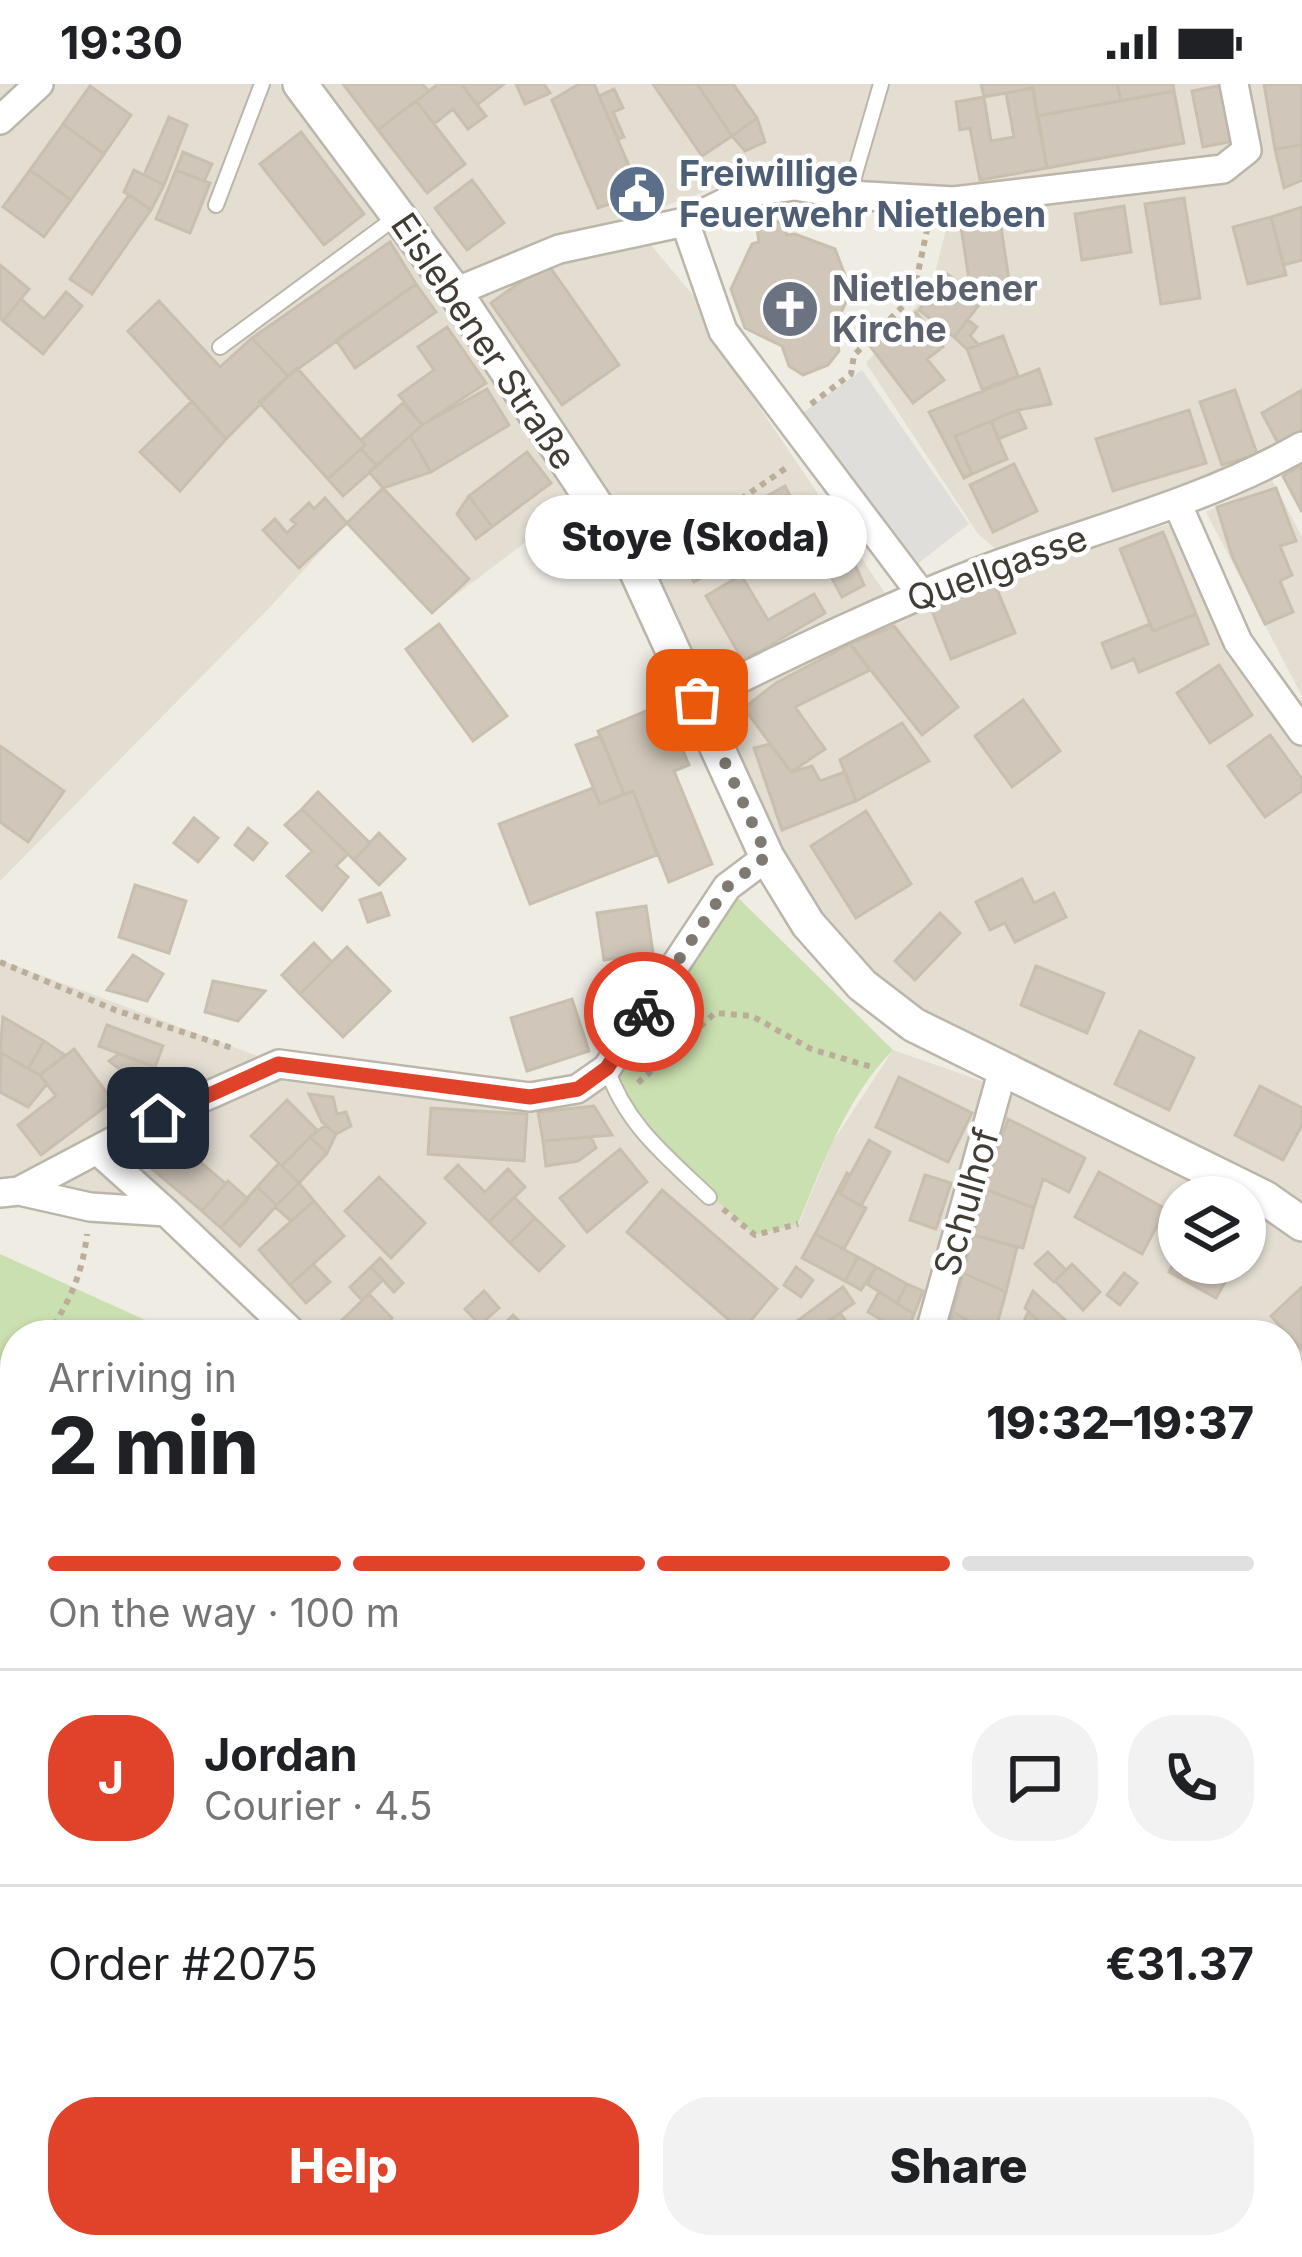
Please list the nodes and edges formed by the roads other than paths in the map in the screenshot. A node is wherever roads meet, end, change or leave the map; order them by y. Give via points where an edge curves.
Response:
1 (39, 84) edge
2 (262, 84) edge
3 (300, 84) edge
4 (881, 84) edge
5 (1234, 84) edge
6 (5, 104) edge
7 (849, 194) junction
8 (216, 205) dead end
9 (399, 215) junction
10 (686, 222) junction
11 (454, 292) junction
12 (220, 346) dead end
13 (1302, 446) edge
14 (1177, 503) junction
15 (911, 599) junction
16 (697, 700) junction
17 (1302, 731) edge
18 (767, 856) junction
19 (607, 1068) junction
20 (1003, 1069) junction
21 (97, 1150) junction
22 (10, 1191) edge
23 (709, 1197) road end
24 (166, 1212) junction
25 (1302, 1225) edge
26 (279, 1320) edge
27 (933, 1320) edge

1 - 6 street
2 - 8 lane
3 - 9 street, Eislebener Straße
4 - 7 lane
5 - 7 street via 1247,149 1223,169 954,201
7 - 10 street via 795,186 744,193
9 - 11 street, Eislebener Straße
9 - 12 lane
10 - 11 street via 559,249
10 - 15 street via 723,331
11 - 16 street, Eislebener Straße via 630,557
13 - 14 street, Quellgasse
14 - 15 street, Quellgasse
14 - 17 street via 1238,642
15 - 16 street, Quellgasse
16 - 18 street, Eislebener Straße
18 - 19 street via 727,887
18 - 20 street, Eislebener Straße via 808,924 862,985 914,1025
19 - 21 street via 578,1089 530,1097 278,1064
19 - 23 lane via 618,1102
20 - 25 street, Eislebener Straße via 1265,1198
20 - 27 street, Schulhof
21 - 22 street
21 - 24 street
22 - 24 street via 90,1208
24 - 26 street

